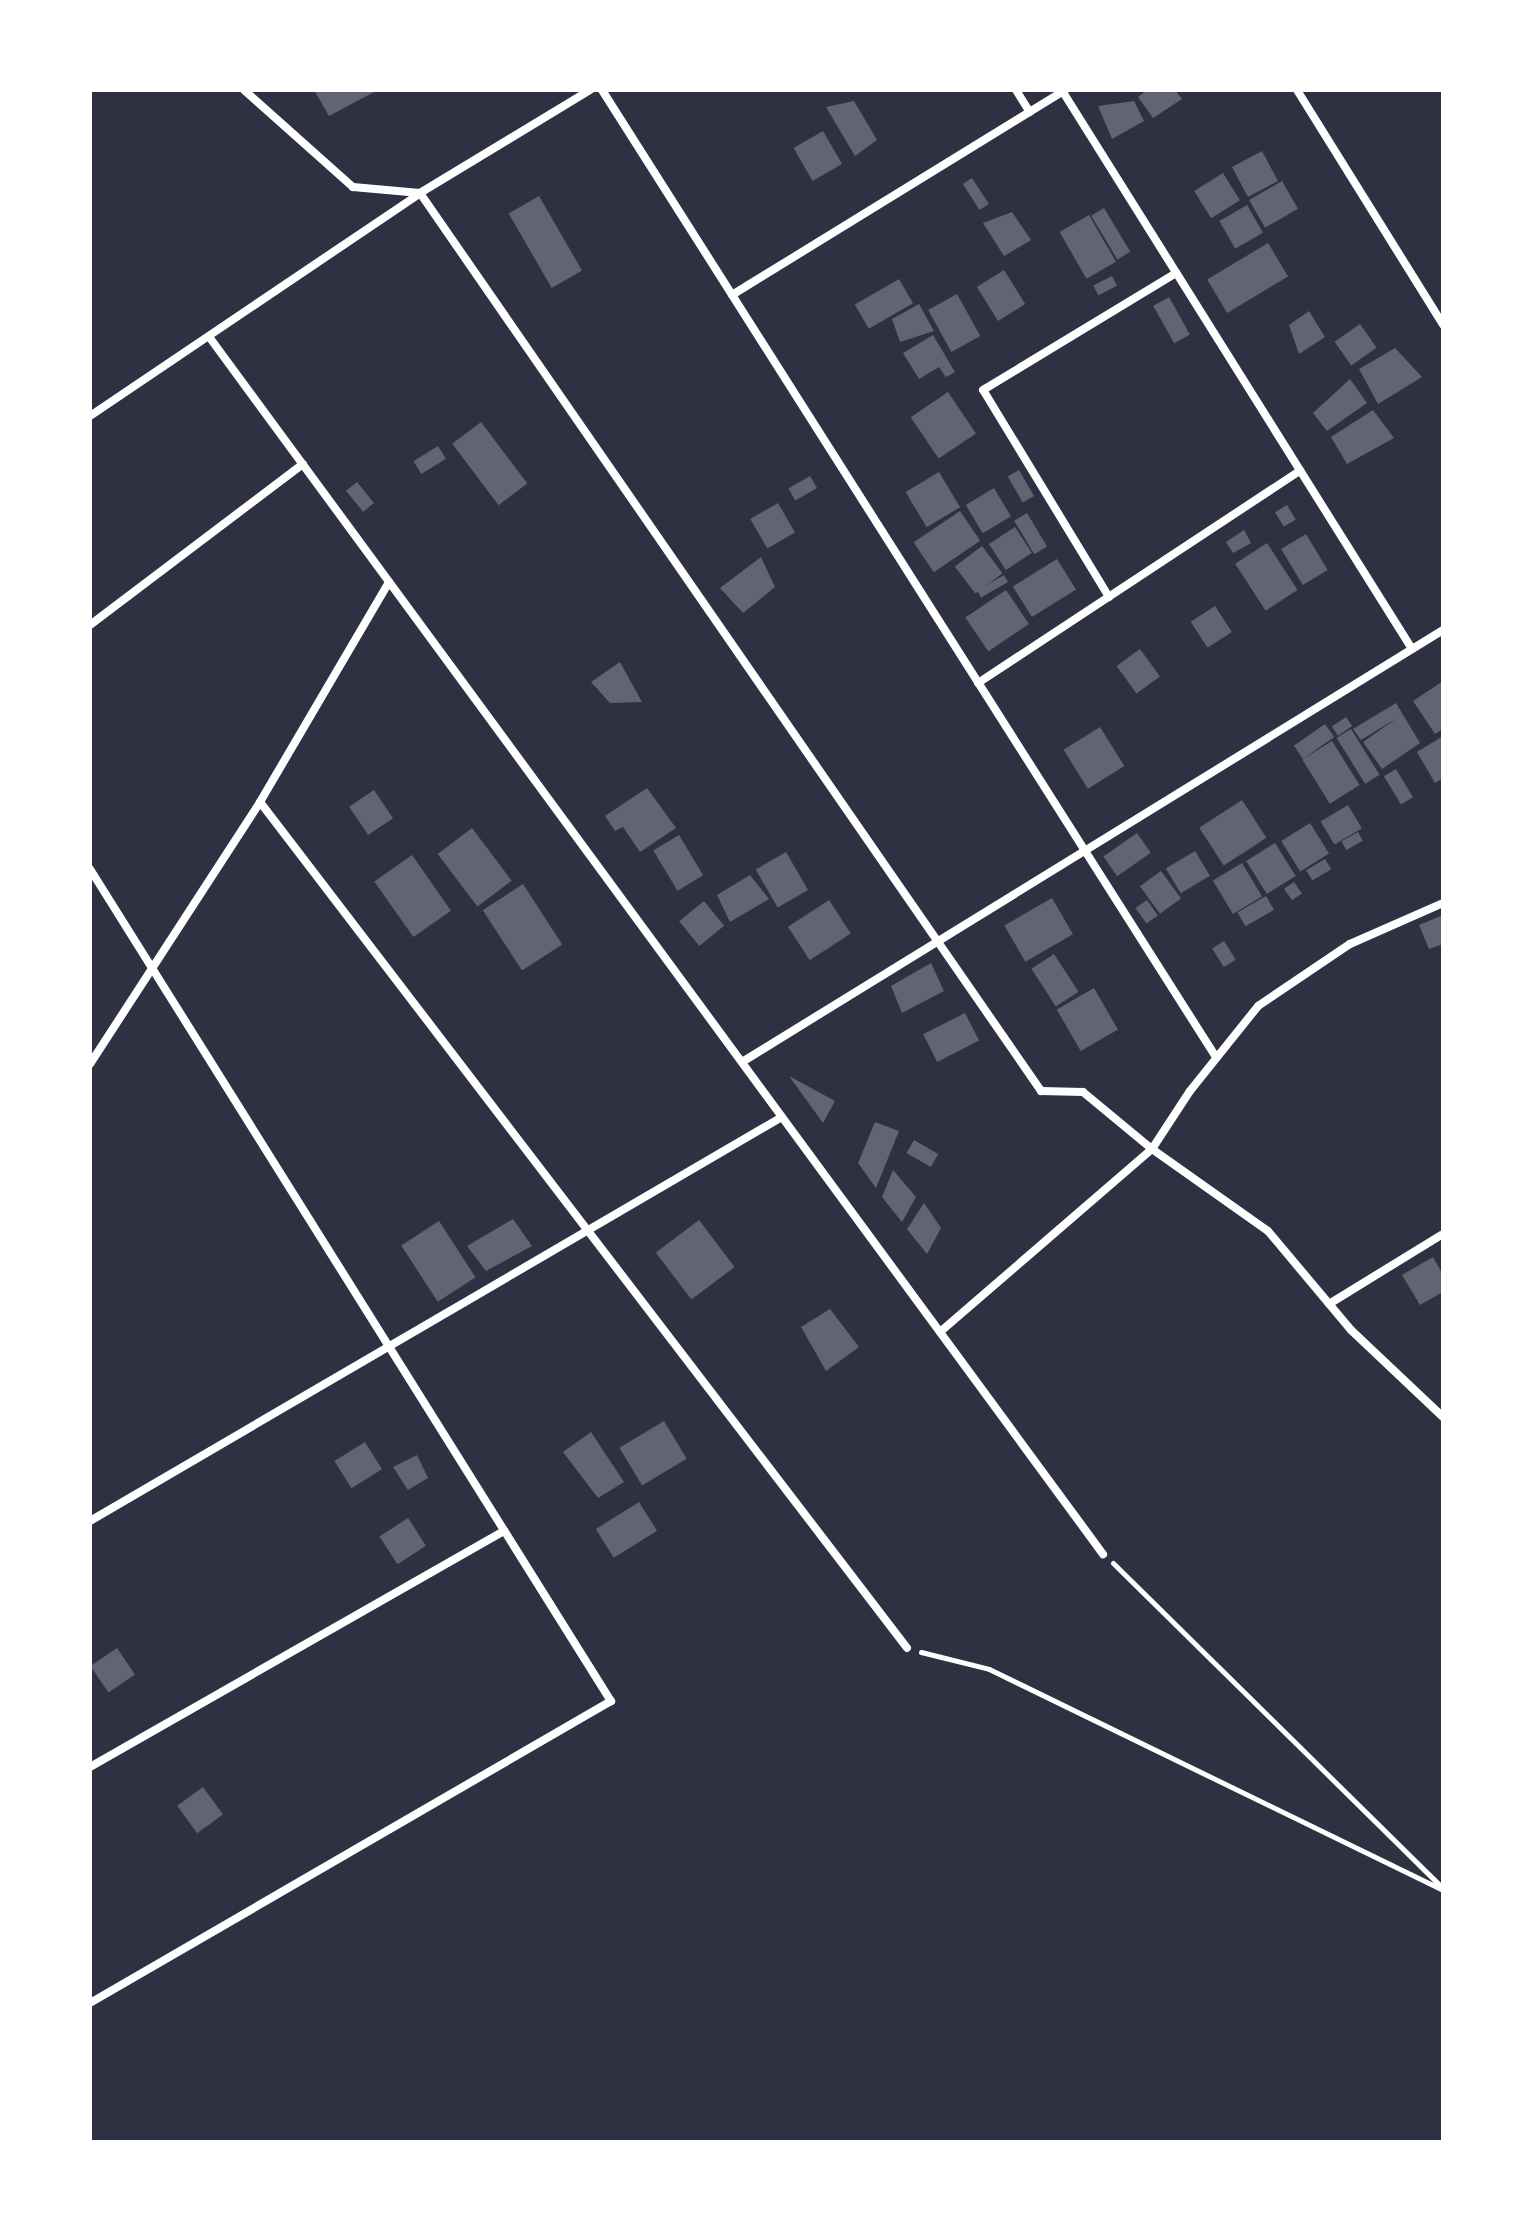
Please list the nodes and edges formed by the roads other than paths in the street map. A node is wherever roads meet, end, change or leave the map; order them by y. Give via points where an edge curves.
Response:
1 (244, 90) edge
2 (590, 90) edge
3 (602, 90) edge
4 (1016, 90) edge
5 (1297, 90) edge
6 (1064, 91) edge
7 (1030, 112) junction
8 (420, 193) junction
9 (1176, 273) junction
10 (732, 295) junction
11 (1443, 325) edge
12 (210, 338) junction
13 (90, 416) edge
14 (303, 464) junction
15 (1300, 471) junction
16 (389, 582) junction
17 (1109, 597) junction
18 (90, 625) edge
19 (1443, 630) edge
20 (1412, 649) junction
21 (978, 683) junction
22 (260, 802) junction
23 (1084, 851) junction
24 (90, 869) edge
25 (1443, 903) edge
26 (935, 943) junction
27 (152, 971) junction
28 (1216, 1057) junction
29 (742, 1062) junction
30 (90, 1064) edge
31 (782, 1117) junction
32 (1152, 1149) junction
33 (588, 1230) junction
34 (1443, 1234) edge
35 (1329, 1304) junction
36 (940, 1332) junction
37 (388, 1347) junction
38 (1443, 1417) edge
39 (90, 1521) edge
40 (504, 1531) junction
41 (1103, 1554) road end
42 (907, 1648) road end
43 (90, 1767) edge
44 (90, 2003) edge

1 - 8 street via 353,187
2 - 8 street
3 - 10 street
4 - 7 street
5 - 11 street
6 - 7 street
6 - 9 street
7 - 10 street
8 - 12 street
8 - 26 street
9 - 15 street
9 - 17 street via 983,390
10 - 21 street
12 - 13 street
12 - 14 street
14 - 16 street
14 - 18 street
15 - 17 street
15 - 20 street
16 - 22 street
16 - 29 street
17 - 21 street
19 - 20 street
20 - 23 street
21 - 23 street
22 - 27 street
22 - 33 street
23 - 26 street
23 - 28 street
24 - 27 street
25 - 28 street via 1350,944 1309,970 1258,1006
26 - 29 street
26 - 32 street via 1041,1091 1083,1092
27 - 30 street
27 - 37 street
28 - 32 street
29 - 31 street
31 - 33 street
31 - 36 street
32 - 35 street via 1268,1231
32 - 36 street
33 - 37 street
33 - 42 street
34 - 35 street
35 - 38 street via 1402,1383
36 - 41 street
37 - 39 street
37 - 40 street
40 - 43 street
40 - 44 street via 611,1701

